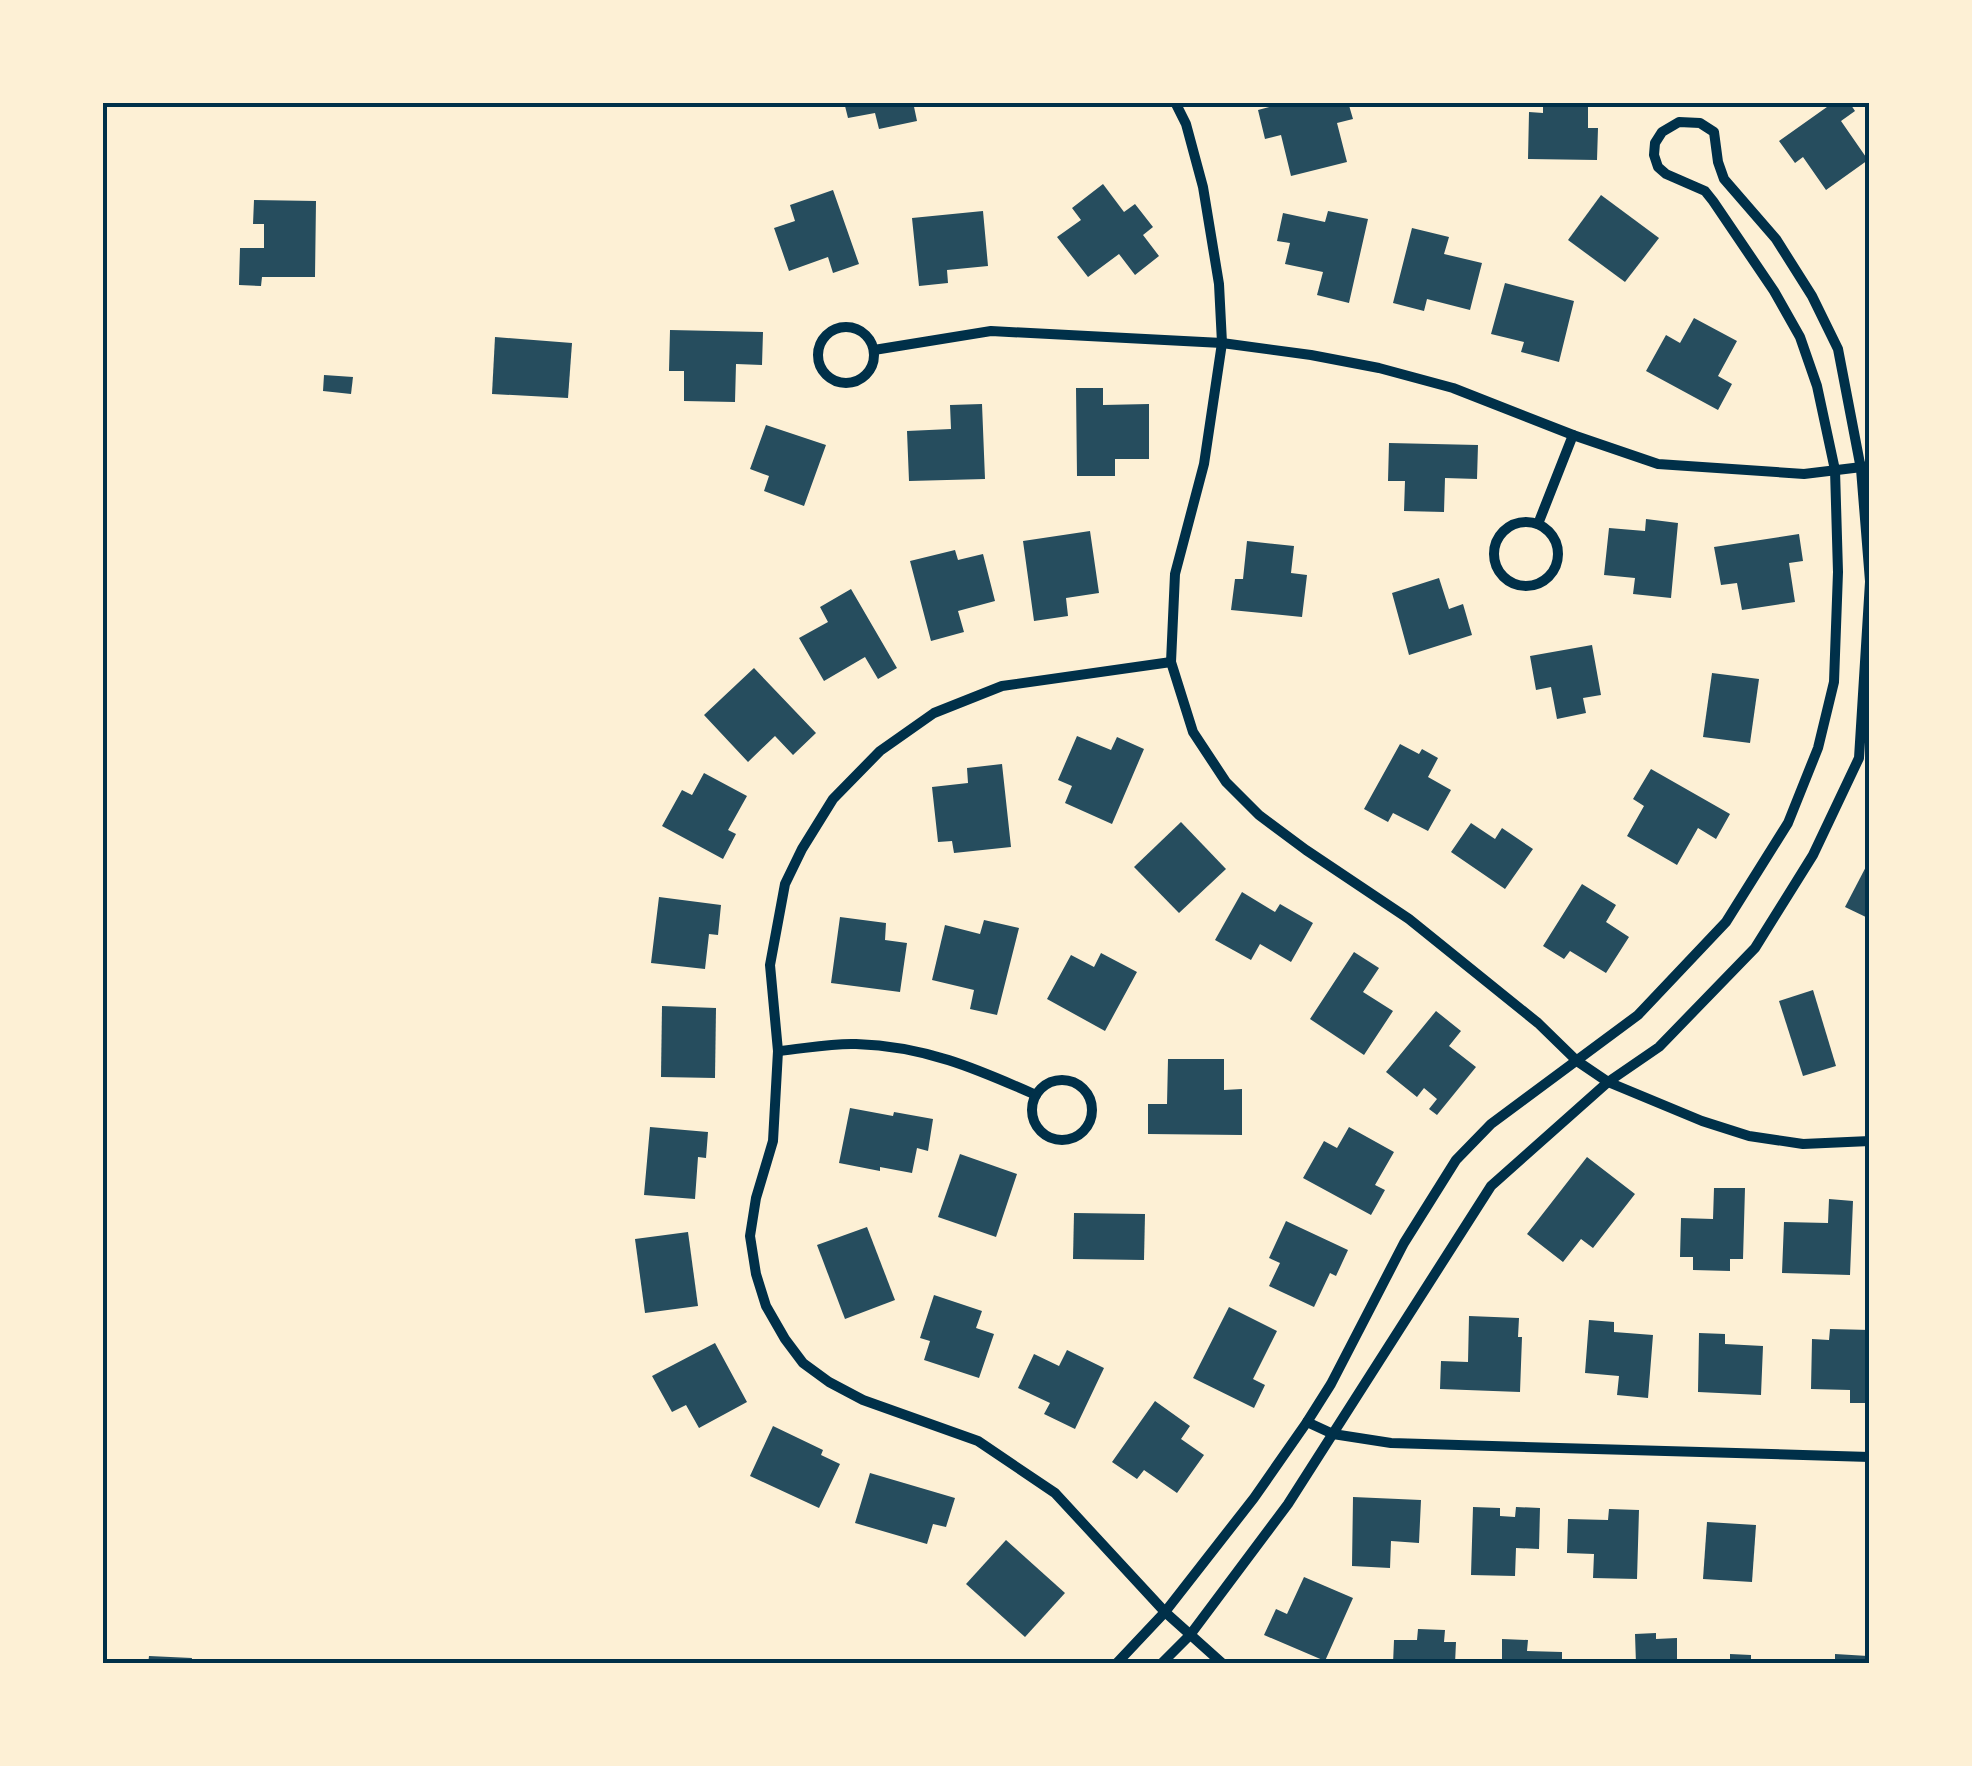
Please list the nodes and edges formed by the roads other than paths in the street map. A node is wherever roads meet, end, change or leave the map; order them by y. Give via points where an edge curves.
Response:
1 (1175, 102) edge
2 (1222, 342) junction
3 (874, 350) junction
4 (1573, 435) junction
5 (1865, 468) edge
6 (1835, 470) junction
7 (1538, 524) junction
8 (1870, 582) edge
9 (1171, 662) junction
10 (1864, 759) edge
11 (778, 1051) junction
12 (1577, 1061) junction
13 (1608, 1082) junction
14 (1036, 1095) junction
15 (1870, 1141) edge
16 (1307, 1422) junction
17 (1333, 1434) junction
18 (1870, 1457) edge
19 (1165, 1612) junction
20 (1190, 1635) junction
21 (1116, 1664) edge
22 (1161, 1664) edge
23 (1223, 1664) edge

1 - 2 street via 1203,187
2 - 3 street via 990,331
2 - 4 street via 1379,368 1454,388
2 - 9 street via 1204,464 1175,574
3 - 3 street via 872,365 856,382 831,380 817,355 825,335 845,327 860,330
4 - 6 street via 1658,464 1804,474
4 - 7 street
5 - 6 street
5 - 6 street via 1838,349 1812,296 1776,239 1724,179 1714,132 1679,122 1655,144 1658,167 1705,191 1774,291 1817,386
5 - 8 street
6 - 12 street via 1834,682 1818,748 1788,823 1726,922 1638,1015
7 - 7 street via 1522,522 1496,542 1497,568 1512,584 1539,584 1557,566 1555,538
8 - 10 street
9 - 11 street via 1002,686 934,713 880,751 833,799 785,884 770,965
9 - 12 street via 1193,732 1226,782 1259,815 1423,930
10 - 13 street via 1756,948 1659,1047
11 - 14 street via 854,1044 908,1049
11 - 19 street via 773,1141 750,1236 766,1306 786,1339 828,1382 978,1441 1043,1484
12 - 13 street
12 - 16 street via 1491,1124 1456,1160
13 - 15 street via 1749,1136 1803,1144
13 - 17 street via 1491,1186
14 - 14 street via 1033,1118 1047,1136 1071,1139 1089,1124 1089,1096 1074,1082 1050,1083
16 - 17 street
16 - 19 street
17 - 18 street via 1390,1443
17 - 20 street
19 - 20 street
19 - 21 street
20 - 22 street
20 - 23 street

